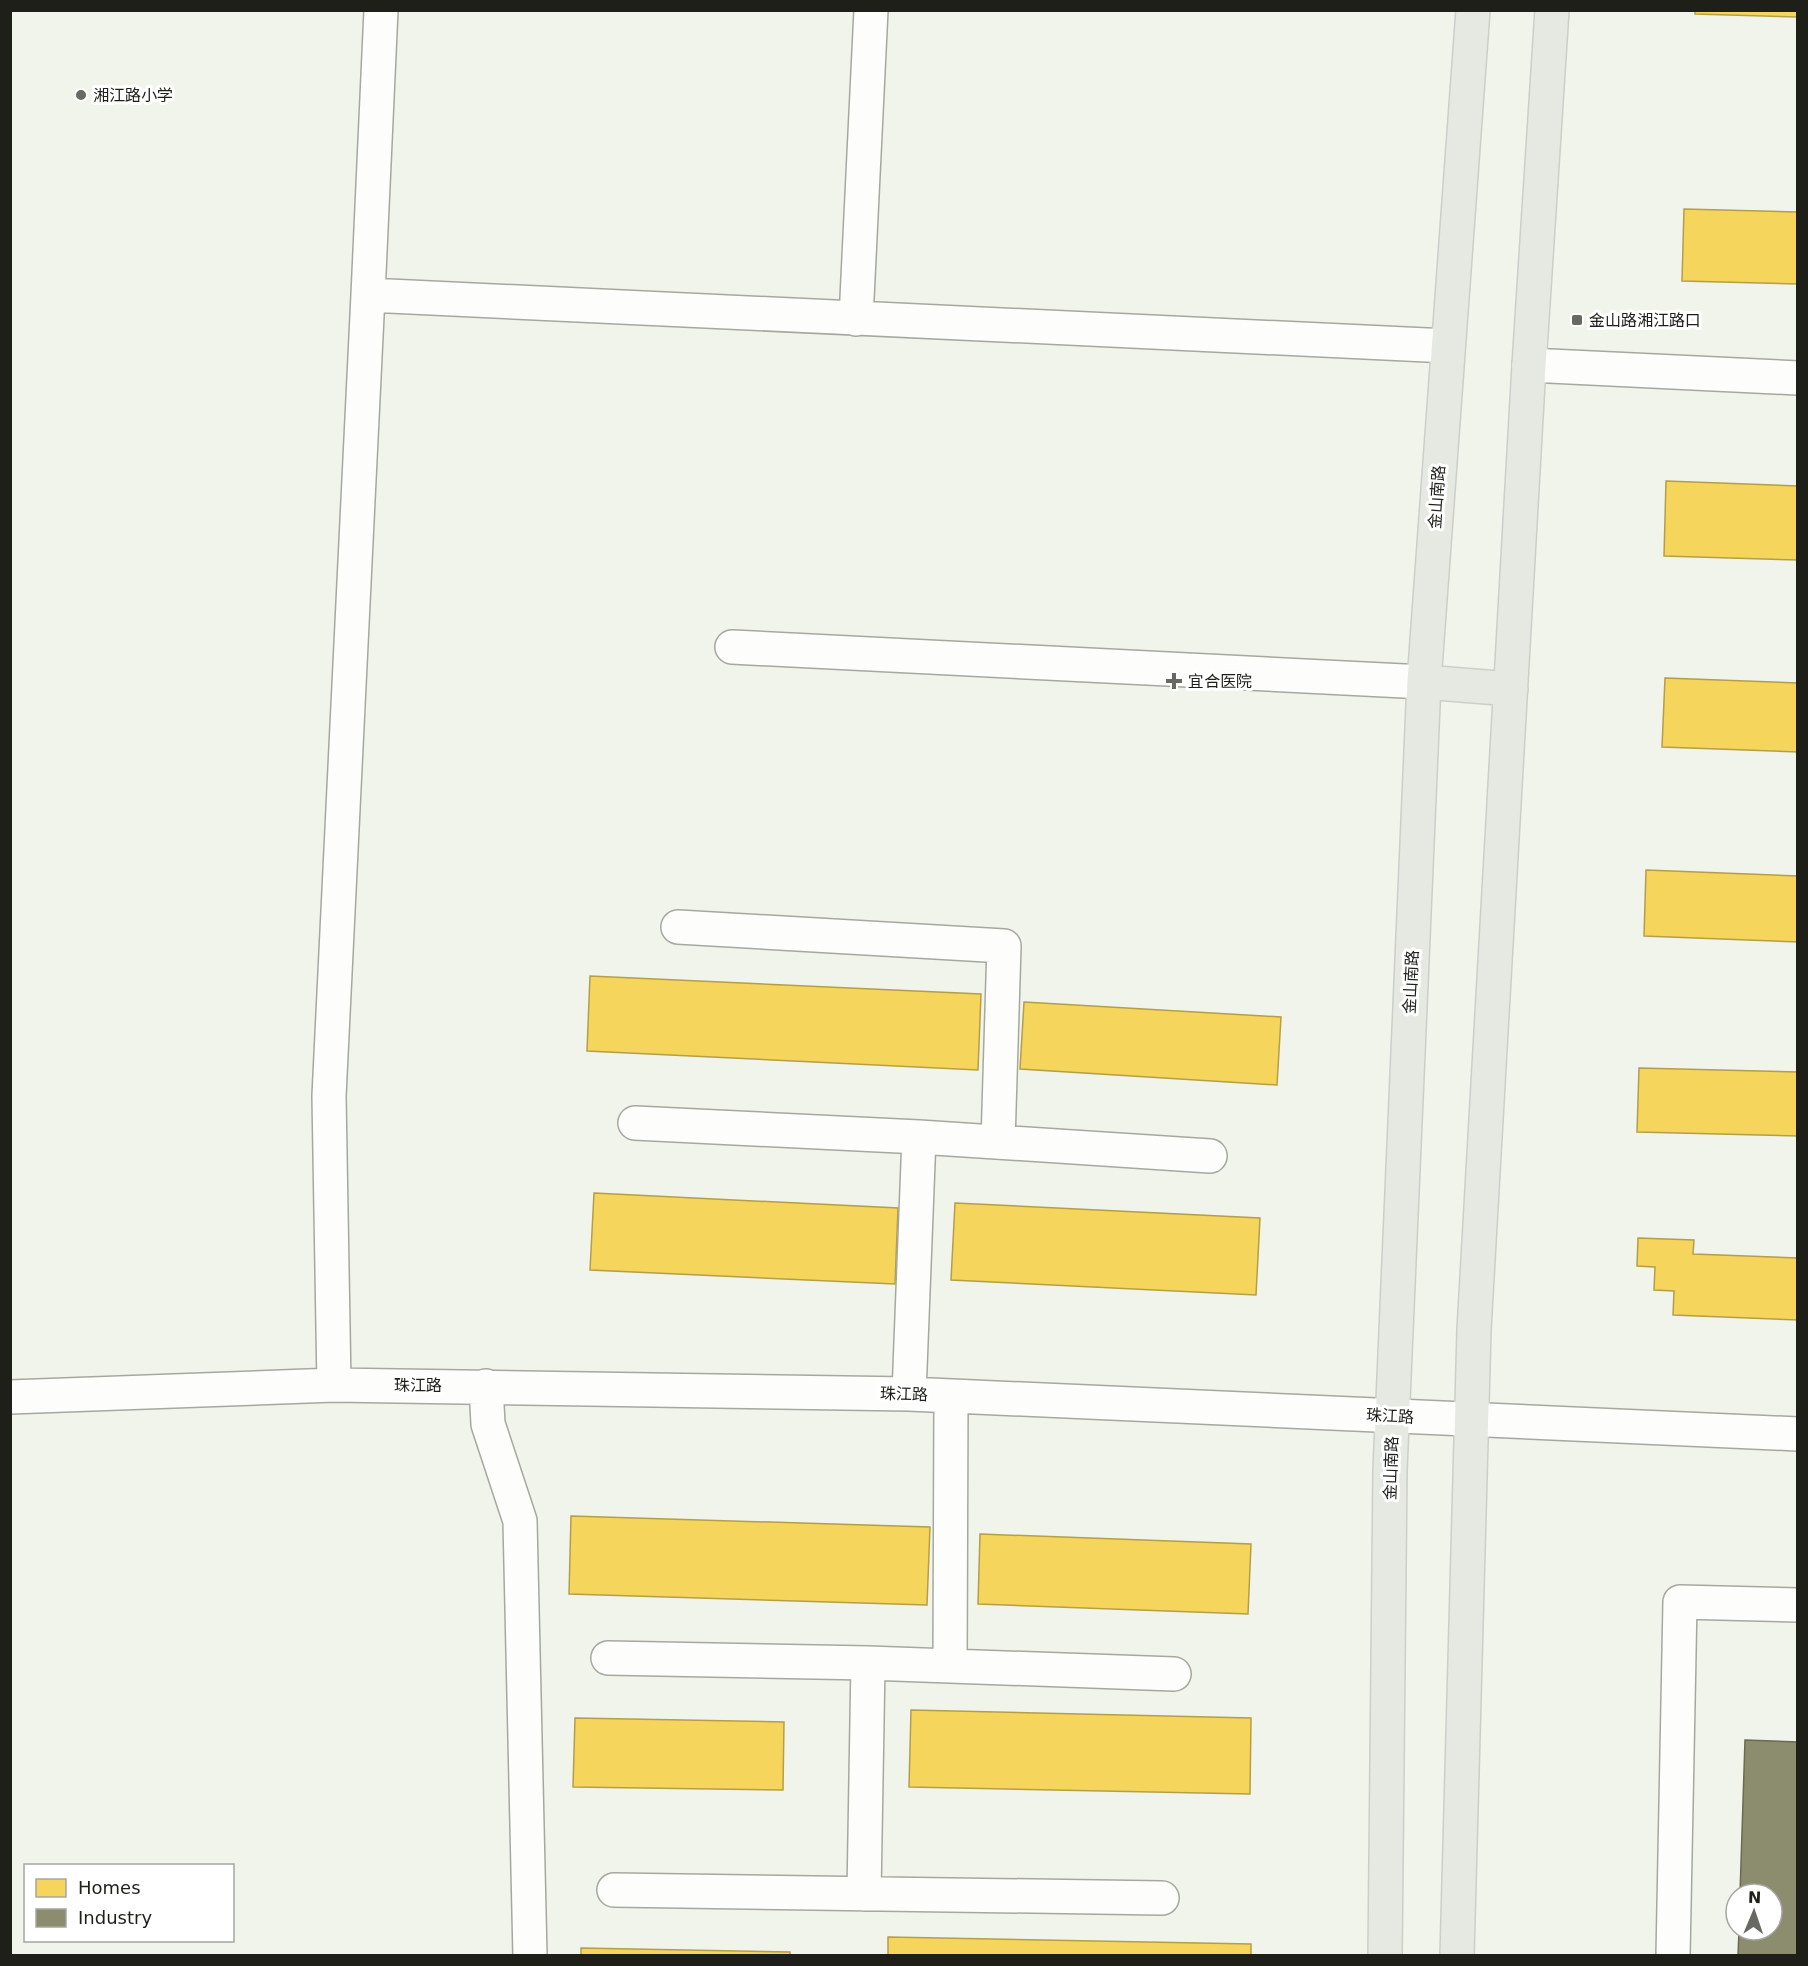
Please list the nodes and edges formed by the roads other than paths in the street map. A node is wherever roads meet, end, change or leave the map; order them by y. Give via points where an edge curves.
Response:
1 (381, 10) edge
2 (871, 10) edge
3 (1473, 10) edge
4 (1552, 10) edge
5 (368, 295) junction
6 (856, 319) junction
7 (1448, 346) junction
8 (1529, 365) junction
9 (1797, 378) edge
10 (732, 647) dead end
11 (1424, 682) junction
12 (1511, 689) junction
13 (678, 927) dead end
14 (635, 1123) dead end
15 (919, 1137) junction
16 (998, 1142) junction
17 (1210, 1156) dead end
18 (334, 1385) junction
19 (486, 1386) junction
20 (909, 1394) junction
21 (10, 1397) edge
22 (951, 1397) junction
23 (1394, 1417) junction
24 (1470, 1420) junction
25 (1797, 1434) edge
26 (1797, 1605) edge
27 (608, 1658) dead end
28 (868, 1663) junction
29 (950, 1666) junction
30 (1174, 1674) dead end
31 (614, 1890) dead end
32 (864, 1894) junction
33 (1162, 1898) dead end
34 (530, 1956) edge
35 (1385, 1956) edge
36 (1457, 1956) edge
37 (1673, 1956) edge

1 - 5 street
2 - 6 street
3 - 7 main road, 金山南路
4 - 8 main road
5 - 6 street
5 - 18 street via 328,1095
6 - 7 street
7 - 11 main road, 金山南路
8 - 9 street
8 - 12 main road
10 - 11 street
11 - 12 main road
11 - 23 main road, 金山南路
12 - 24 main road
13 - 16 street via 1004,946
14 - 15 street
15 - 16 street
15 - 20 street
16 - 17 street
18 - 19 street, 珠江路
18 - 21 street, 珠江路
19 - 20 street, 珠江路
19 - 34 street via 488,1424 520,1521
20 - 22 street, 珠江路
22 - 23 street, 珠江路
22 - 29 street
23 - 24 street, 珠江路
23 - 35 main road, 金山南路 via 1390,1470
24 - 25 street, 珠江路
24 - 36 main road
26 - 37 street via 1680,1602
27 - 28 street
28 - 29 street
28 - 32 street
29 - 30 street
31 - 32 street
32 - 33 street

